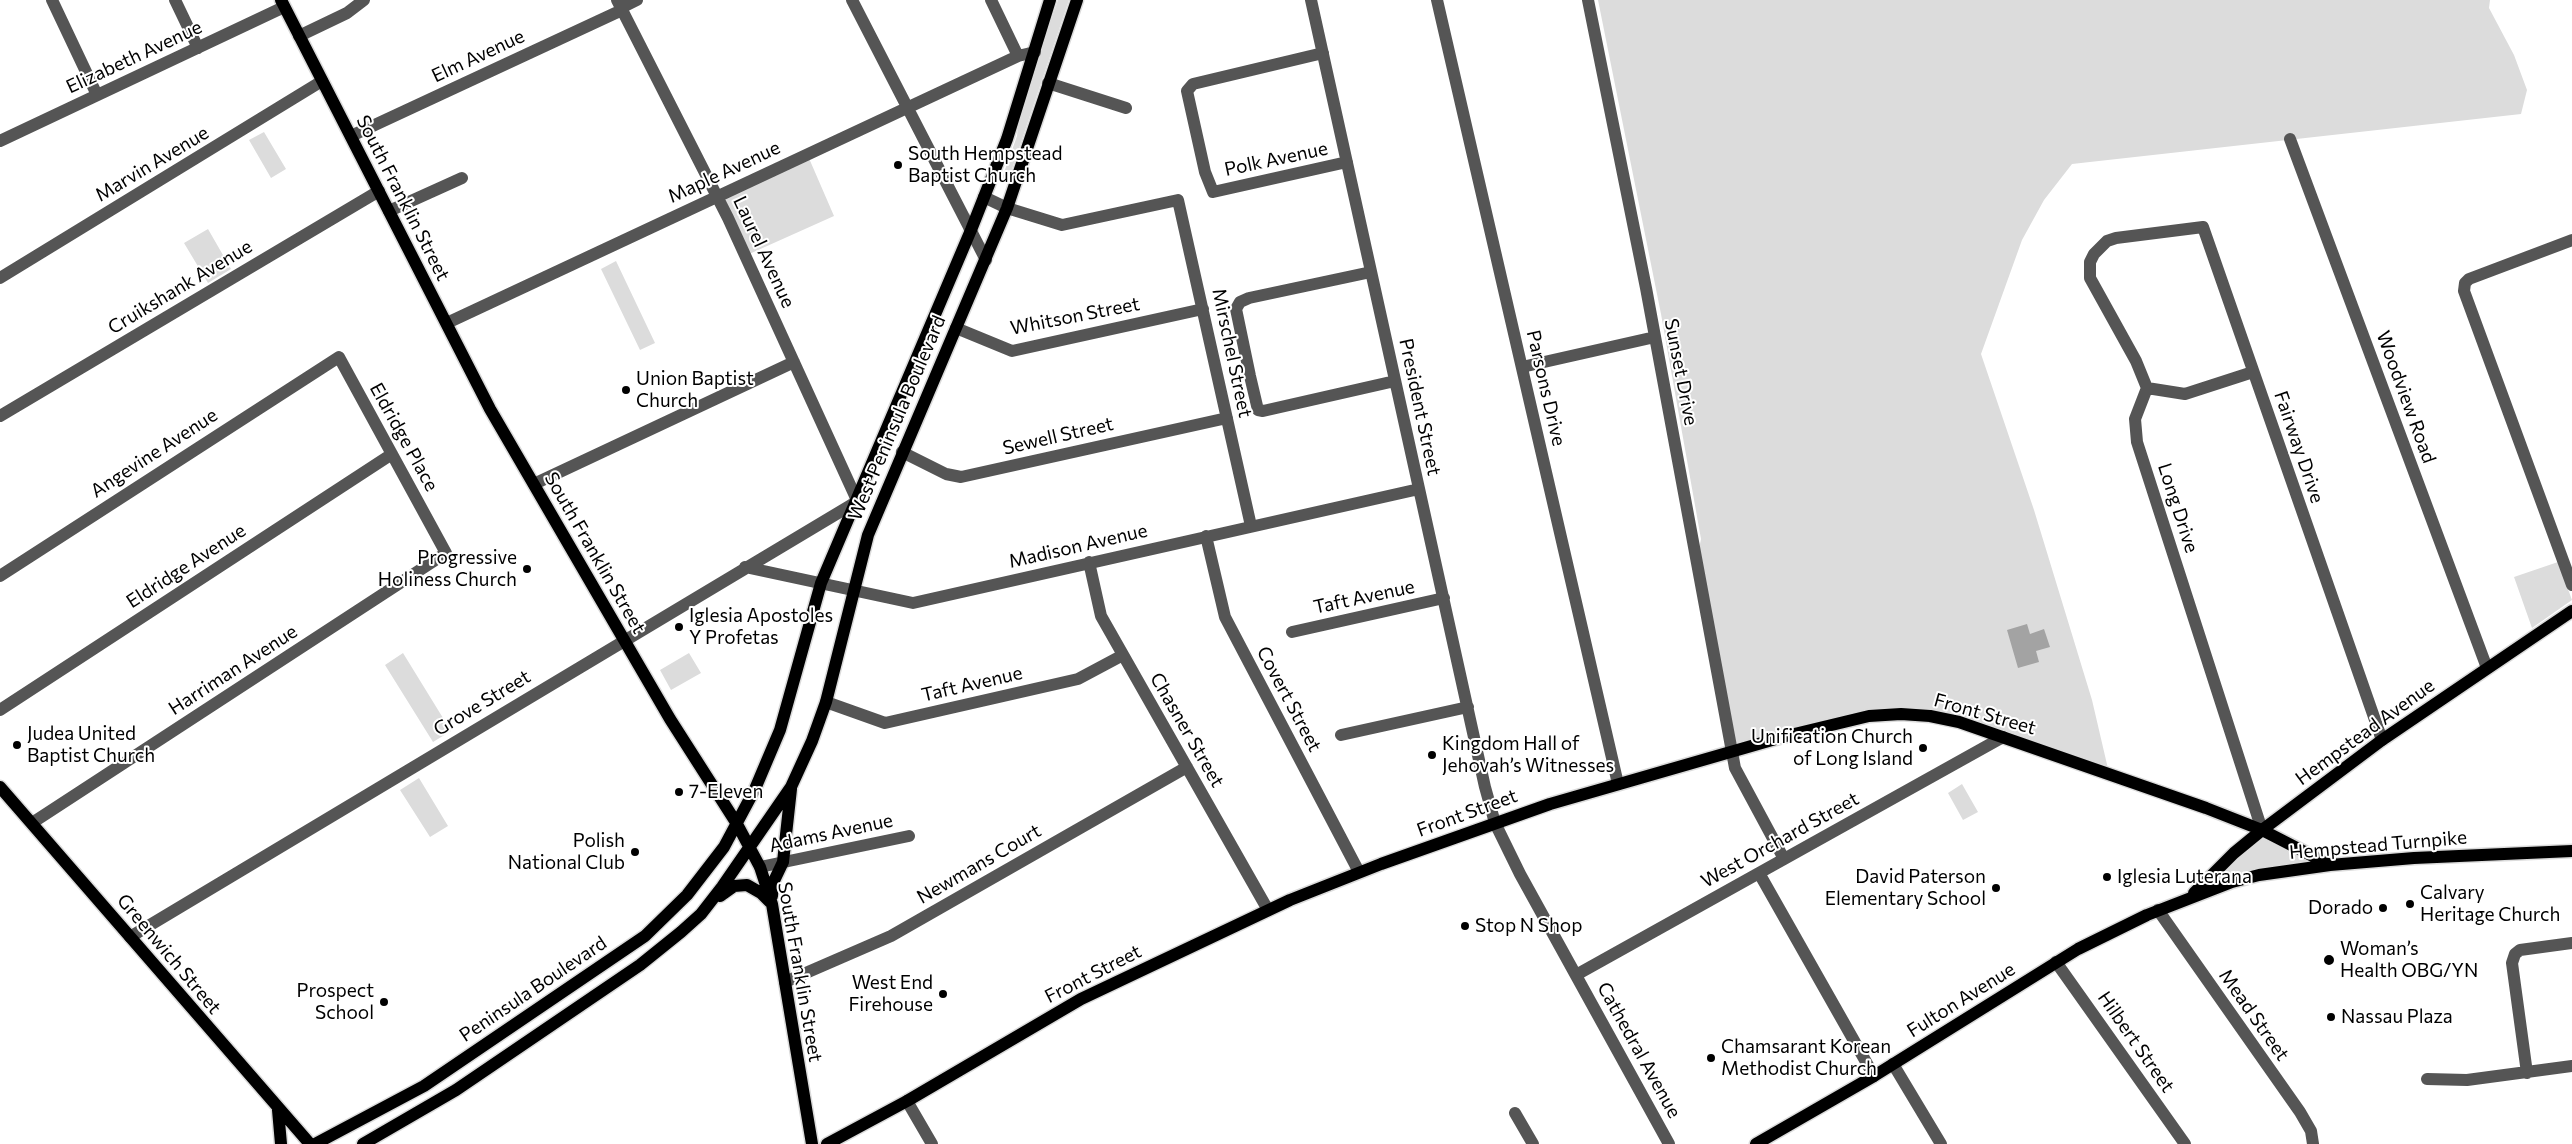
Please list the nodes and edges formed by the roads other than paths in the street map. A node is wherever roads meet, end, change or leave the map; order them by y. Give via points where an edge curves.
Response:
1 (52, 0) edge
2 (175, 0) edge
3 (364, 0) edge
4 (637, 0) edge
5 (852, 0) edge
6 (991, 0) edge
7 (1050, 0) edge
8 (1077, 0) edge
9 (1311, 0) edge
10 (1437, 0) edge
11 (1588, 0) edge
12 (283, 3) edge
13 (620, 6) edge
14 (299, 36) junction
15 (198, 48) junction
16 (1035, 52) junction
17 (1323, 53) junction
18 (1018, 56) junction
19 (322, 81) junction
20 (1048, 83) junction
21 (97, 95) junction
22 (908, 108) junction
23 (1126, 108) dead end
24 (351, 136) junction
25 (2290, 139) dead end
26 (0, 141) edge
27 (1347, 162) junction
28 (462, 178) dead end
29 (379, 191) junction
30 (717, 196) junction
31 (984, 198) junction
32 (1007, 208) junction
33 (389, 211) junction
34 (971, 230) junction
35 (2572, 240) edge
36 (986, 260) junction
37 (1371, 272) junction
38 (0, 278) edge
39 (1203, 309) junction
40 (447, 323) junction
41 (956, 328) junction
42 (1655, 338) junction
43 (794, 362) junction
44 (330, 363) joint
45 (1522, 367) junction
46 (2253, 372) junction
47 (1395, 381) junction
48 (2147, 388) junction
49 (0, 416) edge
50 (1227, 418) junction
51 (902, 452) junction
52 (392, 454) junction
53 (534, 484) junction
54 (1419, 490) junction
55 (855, 501) junction
56 (1251, 526) junction
57 (1206, 536) junction
58 (442, 545) joint
59 (1089, 562) junction
60 (745, 567) junction
61 (0, 576) edge
62 (821, 583) junction
63 (2572, 585) edge
64 (853, 590) junction
65 (1444, 598) junction
66 (2572, 611) edge
67 (1292, 632) dead end
68 (624, 640) junction
69 (1123, 655) junction
70 (2487, 668) junction
71 (826, 702) junction
72 (1468, 707) junction
73 (0, 710) edge
74 (1341, 735) dead end
75 (2003, 737) junction
76 (2382, 740) junction
77 (1733, 751) junction
78 (1187, 767) junction
79 (1618, 784) junction
80 (0, 787) edge
81 (791, 787) junction
82 (1495, 822) junction
83 (32, 823) junction
84 (737, 824) junction
85 (2262, 830) junction
86 (909, 836) dead end
87 (750, 848) junction
88 (2572, 851) edge
89 (1784, 859) junction
90 (783, 862) junction
91 (2330, 865) junction
92 (760, 867) junction
93 (1359, 872) junction
94 (1758, 873) junction
95 (2190, 897) junction
96 (772, 904) junction
97 (1268, 910) junction
98 (2158, 910) junction
99 (701, 914) junction
100 (130, 936) junction
101 (2572, 943) edge
102 (2056, 962) junction
103 (1576, 975) junction
104 (785, 982) junction
105 (1893, 1064) junction
106 (2572, 1066) edge
107 (2527, 1073) junction
108 (1874, 1076) junction
109 (2427, 1079) dead end
110 (907, 1100) junction
111 (278, 1110) junction
112 (1515, 1113) dead end
113 (281, 1144) edge
114 (310, 1144) edge
115 (315, 1144) edge
116 (363, 1144) edge
117 (812, 1144) edge
118 (827, 1144) edge
119 (932, 1144) edge
120 (1533, 1144) edge
121 (1669, 1144) edge
122 (1756, 1144) edge
123 (1941, 1144) edge
124 (2185, 1144) edge
125 (2313, 1144) edge

1 - 21 street
2 - 15 street
3 - 14 street via 347,13
4 - 13 street, Elm Avenue
5 - 22 street
6 - 18 street
7 - 16 main road, West Peninsula Boulevard
8 - 20 main road, West Peninsula Boulevard
9 - 17 street, President Street
10 - 45 street, Parsons Drive
11 - 42 street, Sunset Drive
12 - 14 main road, South Franklin Street
12 - 15 street, Elizabeth Avenue
13 - 24 street, Elm Avenue
13 - 30 street, Laurel Avenue
14 - 19 main road, South Franklin Street
15 - 21 street, Elizabeth Avenue
16 - 18 street, Maple Avenue
16 - 31 main road, West Peninsula Boulevard
17 - 27 street, President Street
17 - 27 street, Polk Avenue via 1192,84 1188,91 1205,172 1213,192
18 - 22 street, Maple Avenue
19 - 24 main road, South Franklin Street
19 - 38 street, Marvin Avenue
20 - 23 street
20 - 32 main road, West Peninsula Boulevard
21 - 26 street, Elizabeth Avenue
22 - 30 street, Maple Avenue
22 - 34 street
24 - 29 main road, South Franklin Street
25 - 70 street, Woodview Road
27 - 37 street, President Street
28 - 33 street
29 - 33 main road, South Franklin Street
29 - 49 street, Cruikshank Avenue
30 - 40 street, Maple Avenue
30 - 43 street, Laurel Avenue
31 - 32 street
31 - 34 main road, West Peninsula Boulevard
32 - 36 main road, West Peninsula Boulevard
32 - 39 street, Mirschel Street via 1062,225 1178,200
33 - 40 main road, South Franklin Street
34 - 36 street
34 - 55 main road, West Peninsula Boulevard
35 - 63 street via 2469,279 2464,291
36 - 41 main road, West Peninsula Boulevard
37 - 47 street, President Street
37 - 47 street via 1249,298 1240,302 1236,309 1238,320 1258,410
39 - 41 street, Whitson Street via 1012,351
39 - 50 street, Mirschel Street
40 - 53 main road, South Franklin Street via 490,408
41 - 51 main road, West Peninsula Boulevard
42 - 45 street
42 - 77 street, Sunset Drive
43 - 53 street
43 - 55 street, Laurel Avenue
44 - 52 street, Eldridge Place via 339,357
44 - 61 street, Angevine Avenue
45 - 79 street, Parsons Drive
46 - 48 street via 2185,394
46 - 48 street, Fairway Drive via 2203,227 2107,241 2094,254 2089,269 2094,288 2136,361
46 - 76 street, Fairway Drive
47 - 54 street, President Street
48 - 85 street, Long Drive via 2135,419 2137,442
50 - 51 street, Sewell Street via 961,477 946,474
50 - 56 street, Mirschel Street
51 - 64 main road, West Peninsula Boulevard via 868,535
52 - 58 street, Eldridge Place
52 - 73 street, Eldridge Avenue
53 - 68 main road, South Franklin Street
54 - 56 street, Madison Avenue
54 - 65 street, President Street
55 - 60 street, Grove Street
55 - 62 main road, West Peninsula Boulevard
56 - 57 street, Madison Avenue
57 - 59 street, Madison Avenue
57 - 93 street, Covert Street via 1225,617
58 - 83 street, Harriman Avenue via 446,553
59 - 64 street, Madison Avenue via 913,603
59 - 69 street, Chasner Street via 1101,616
60 - 62 street, Madison Avenue
60 - 68 street, Grove Street
62 - 64 street, Madison Avenue
62 - 84 main road, West Peninsula Boulevard via 780,730
64 - 71 main road, West Peninsula Boulevard
65 - 67 street, Taft Avenue
65 - 72 street, President Street
66 - 70 main road, Hempstead Avenue
68 - 84 main road, South Franklin Street
68 - 100 street, Grove Street
69 - 71 street, Taft Avenue via 1078,679 885,723
69 - 78 street, Chasner Street
70 - 76 main road, Hempstead Avenue
71 - 81 main road, West Peninsula Boulevard
72 - 74 street
72 - 82 street, President Street
75 - 77 main road, Front Street via 1959,722 1901,714 1869,716
75 - 85 main road, Front Street
75 - 89 street, West Orchard Street
76 - 85 main road, Hempstead Avenue
77 - 79 main road, Front Street
77 - 89 street, Sunset Drive via 1735,768
78 - 97 street, Chasner Street
78 - 104 street, Newmans Court via 890,936
79 - 82 main road, Front Street
80 - 83 main road, Greenwich Street
81 - 87 main road, West Peninsula Boulevard
81 - 90 main road
82 - 93 main road, Front Street
82 - 103 street, Cathedral Avenue
83 - 100 main road, Greenwich Street
84 - 87 main road, South Franklin Street
84 - 115 main road, Peninsula Boulevard via 698,882 645,936 424,1086
85 - 91 main road, Front Street
85 - 95 main road, Hempstead Avenue
86 - 90 street, Adams Avenue
87 - 92 main road, South Franklin Street
87 - 99 main road, Peninsula Boulevard
88 - 91 main road, Hempstead Turnpike
89 - 94 street, West Orchard Street
90 - 92 street, Adams Avenue
90 - 96 main road via 773,883
91 - 95 main road, Hempstead Turnpike via 2259,875
92 - 96 main road, South Franklin Street
93 - 97 main road, Front Street
94 - 103 street, West Orchard Street
94 - 108 street
95 - 98 main road, Fulton Avenue
96 - 99 main road via 753,887 742,885 726,890
96 - 104 main road, South Franklin Street
97 - 110 main road, Front Street via 1081,999
98 - 102 main road, Fulton Avenue
98 - 125 street, Mead Street via 2300,1112 2311,1131
99 - 116 main road, Peninsula Boulevard via 640,965 456,1090
100 - 111 main road, Greenwich Street
101 - 107 street via 2520,950 2514,958 2514,986
102 - 105 main road, Fulton Avenue
102 - 124 street, Hilbert Street
103 - 121 street, Cathedral Avenue
104 - 117 main road, South Franklin Street
105 - 108 main road, Fulton Avenue
105 - 123 street
106 - 107 street
107 - 109 street via 2467,1080
108 - 122 main road, Fulton Avenue
110 - 118 main road, Front Street
110 - 119 street
111 - 113 main road
111 - 114 main road, Greenwich Street
112 - 120 street

